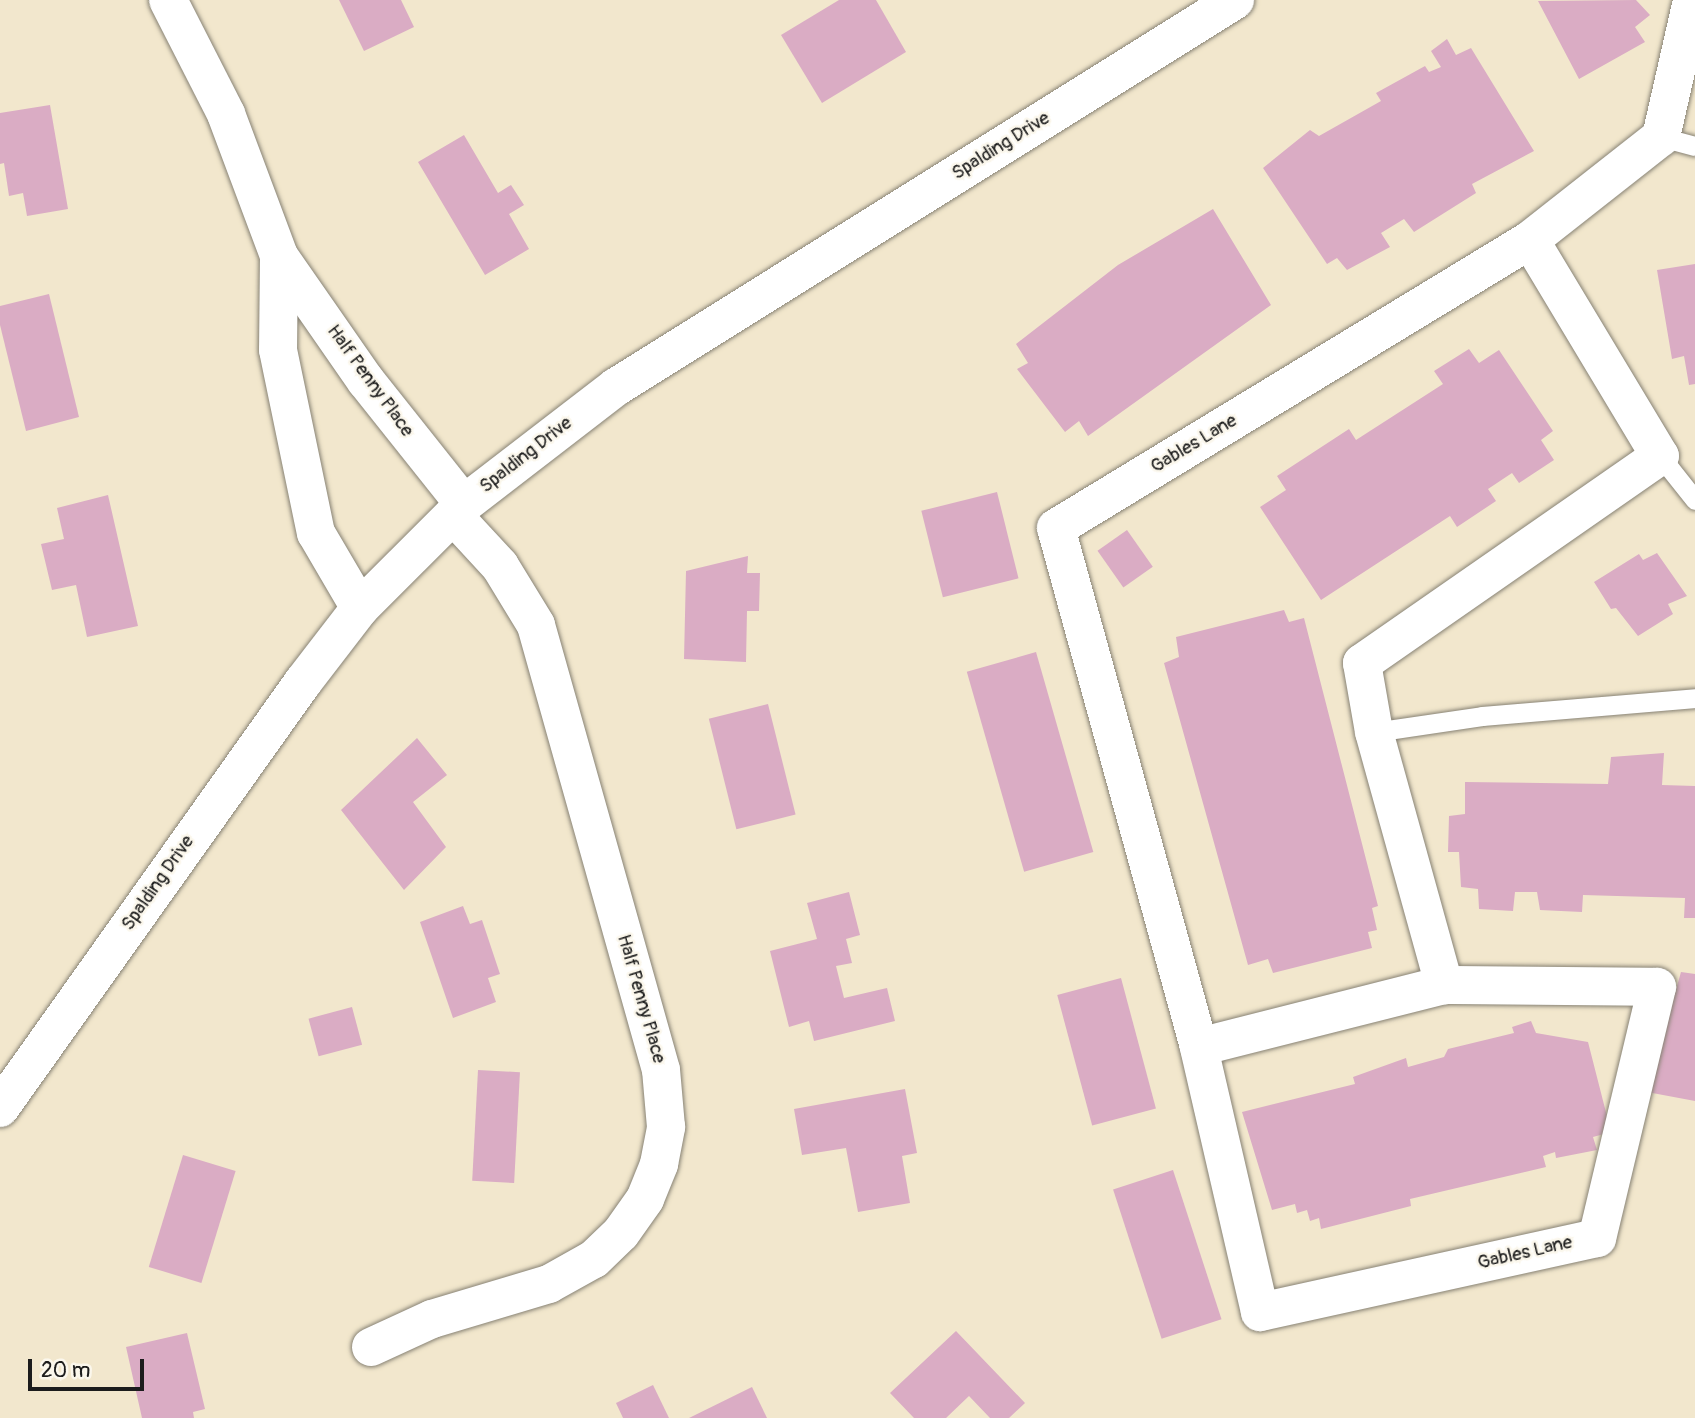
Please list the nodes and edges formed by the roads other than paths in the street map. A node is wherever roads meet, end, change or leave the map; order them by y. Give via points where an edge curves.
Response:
1 (168, 0) edge
2 (1234, 0) edge
3 (1692, 0) edge
4 (1678, 142) edge
5 (1530, 240) junction
6 (279, 256) junction
7 (1660, 456) junction
8 (1695, 499) edge
9 (459, 509) junction
10 (360, 608) junction
11 (1695, 698) edge
12 (1374, 733) junction
13 (1444, 985) junction
14 (1199, 1047) junction
15 (0, 1108) edge
16 (370, 1347) dead end

1 - 6 street via 226,114
2 - 9 street, Spalding Drive via 615,387
3 - 4 street, Gables Lane
4 - 5 street, Gables Lane
5 - 7 street
5 - 14 street, Gables Lane via 1056,528
6 - 9 street, Half Penny Place
6 - 10 street via 278,350 316,533
7 - 8 lane
7 - 12 street via 1363,663
9 - 10 street, Spalding Drive
9 - 16 street, Half Penny Place via 536,625 661,1070 666,1127 659,1164 645,1199 621,1233 594,1259 549,1284 432,1318
10 - 15 street, Spalding Drive via 253,748
11 - 12 lane via 1482,716
12 - 13 street
13 - 14 street, Gables Lane
13 - 14 street, Gables Lane via 1657,987 1597,1238 1260,1312

